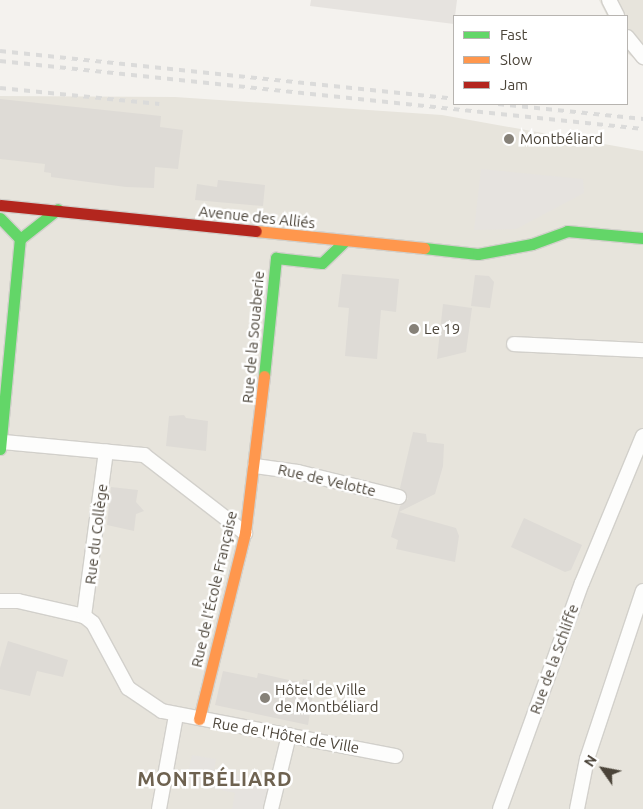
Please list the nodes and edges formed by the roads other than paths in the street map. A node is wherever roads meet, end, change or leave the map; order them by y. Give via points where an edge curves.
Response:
1 (609, 0) edge
2 (616, 15) edge
3 (628, 38) edge
4 (643, 56) edge
5 (0, 205) edge
6 (58, 210) junction
7 (0, 218) edge
8 (643, 238) edge
9 (20, 239) junction
10 (345, 241) junction
11 (514, 344) dead end
12 (643, 350) edge
13 (643, 436) edge
14 (1, 446) edge
15 (106, 452) junction
16 (255, 466) junction
17 (399, 497) dead end
18 (245, 533) junction
19 (643, 591) edge
20 (0, 601) edge
21 (84, 616) junction
22 (176, 716) junction
23 (199, 719) junction
24 (289, 735) junction
25 (396, 756) dead end
26 (159, 809) edge
27 (271, 809) edge
28 (500, 809) edge
29 (577, 809) edge

1 - 2 street
3 - 4 street
5 - 6 main road, Avenue des Alliés
6 - 9 main road
6 - 10 main road, Avenue des Alliés
7 - 9 main road
8 - 10 main road, Avenue des Alliés via 567,231 478,254
9 - 14 main road
10 - 16 main road, Rue de la Souaberie via 322,262 276,258
11 - 12 street
13 - 28 street, Rue de la Schliffe via 610,510
14 - 15 street
15 - 18 street via 144,455
15 - 21 street, Rue du Collège
16 - 17 street, Rue de Velotte via 298,472
16 - 18 main road, Rue de l'École Française
18 - 23 main road, Rue de l'École Française
19 - 29 street via 587,759
20 - 21 street via 18,601
21 - 22 street, Rue de l'Hôtel de Ville via 99,631 128,688 148,704
22 - 23 street, Rue de l'Hôtel de Ville
22 - 26 street
23 - 24 street, Rue de l'Hôtel de Ville
24 - 25 street, Rue de l'Hôtel de Ville
24 - 27 street

